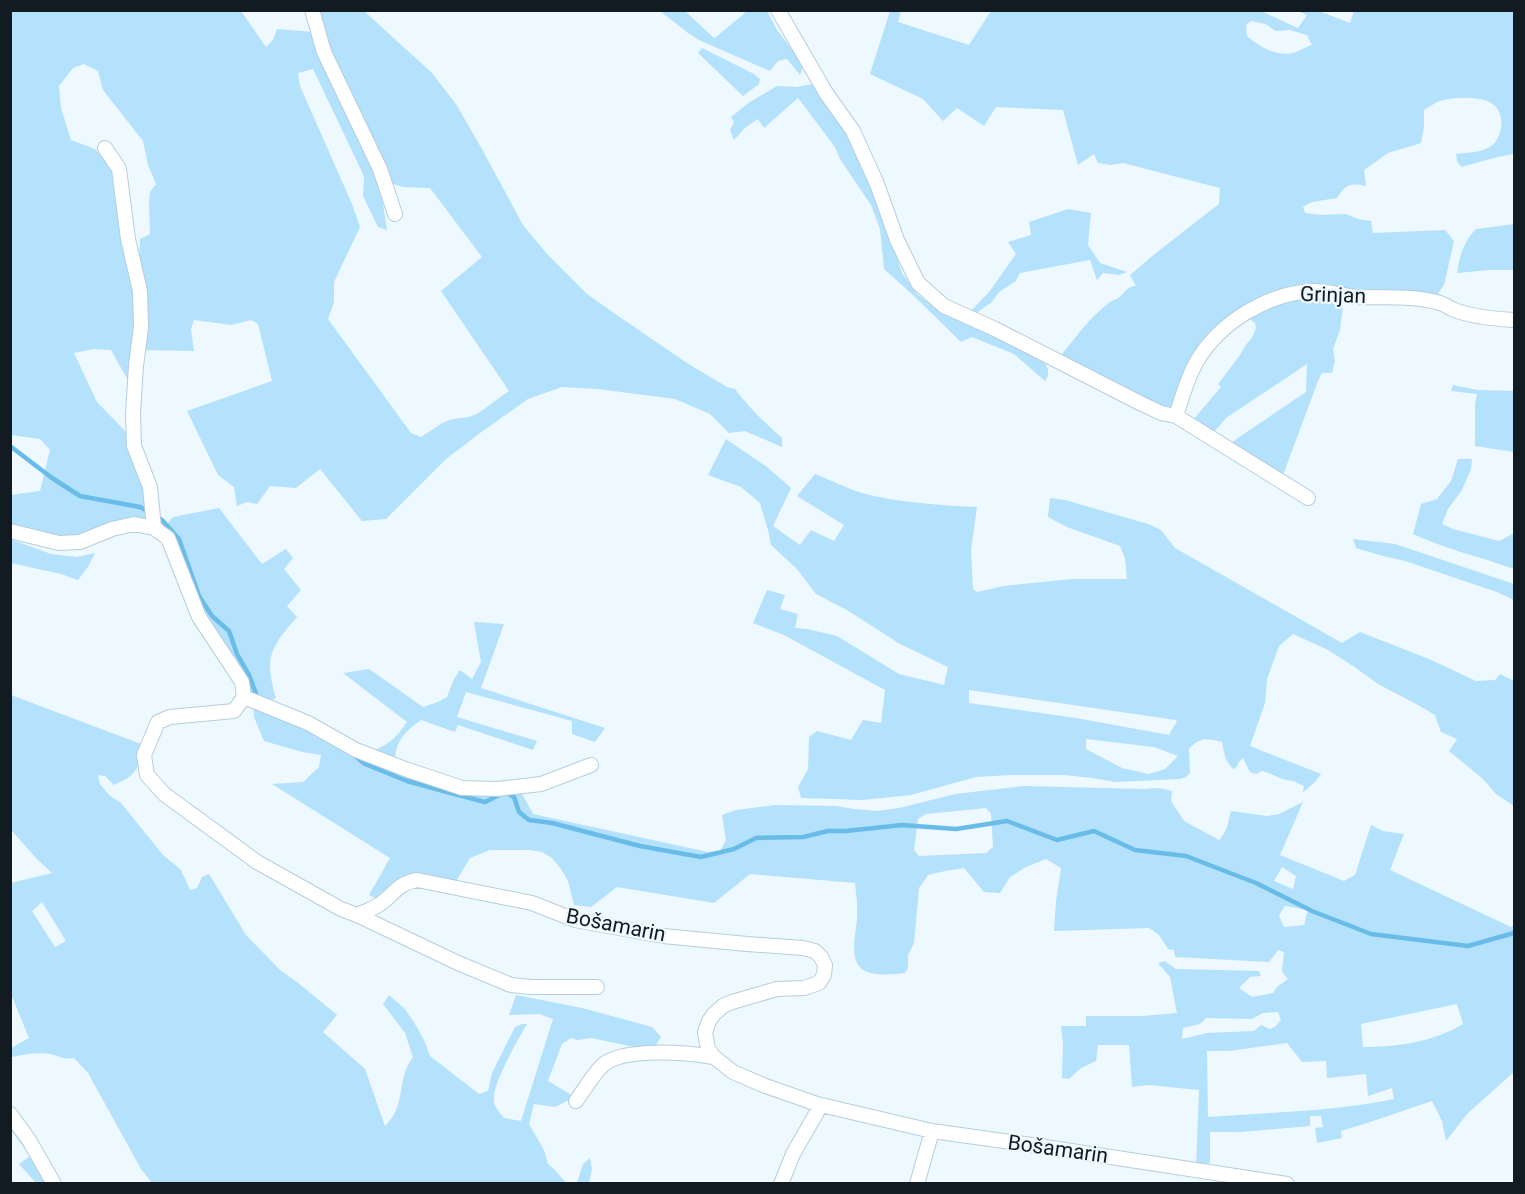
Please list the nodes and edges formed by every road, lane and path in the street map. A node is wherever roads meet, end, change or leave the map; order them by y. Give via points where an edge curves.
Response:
1 (312, 10) edge
2 (778, 10) edge
3 (105, 148) dead end
4 (395, 214) dead end
5 (1515, 320) edge
6 (1176, 417) junction
7 (1308, 498) dead end
8 (154, 528) junction
9 (10, 531) edge
10 (244, 697) junction
11 (591, 765) dead end
12 (357, 915) junction
13 (597, 987) dead end
14 (714, 1058) junction
15 (576, 1101) dead end
16 (821, 1105) junction
17 (10, 1114) edge
18 (932, 1131) junction
19 (54, 1184) edge
20 (780, 1184) edge
21 (917, 1184) edge
22 (1287, 1184) edge

1 - 4 street via 324,52 380,169
2 - 6 street via 853,132 918,283 944,306 1150,408
3 - 8 street via 119,170 140,291 134,446 150,487
5 - 6 street, Grinjan via 1472,315 1442,303 1332,292 1313,291 1268,300 1230,324 1212,341 1197,362
6 - 7 street
8 - 9 street via 134,524 112,528 80,542 59,543
8 - 10 street via 168,538 199,616 242,682
10 - 11 street via 308,723 356,750 462,788 541,784
10 - 12 street via 234,711 170,717 158,722 144,755 147,775 164,794 257,862
12 - 13 street via 511,985
12 - 14 street, Bošamarin via 379,905 406,882 417,880 532,903 575,920 663,936 802,948 821,957 825,965 819,983 777,989 732,1002 714,1014 705,1032
14 - 15 street via 688,1053 622,1056 605,1064
14 - 16 street, Bošamarin via 733,1072
16 - 18 street, Bošamarin
16 - 20 street
17 - 19 street
18 - 21 street
18 - 22 street, Bošamarin

